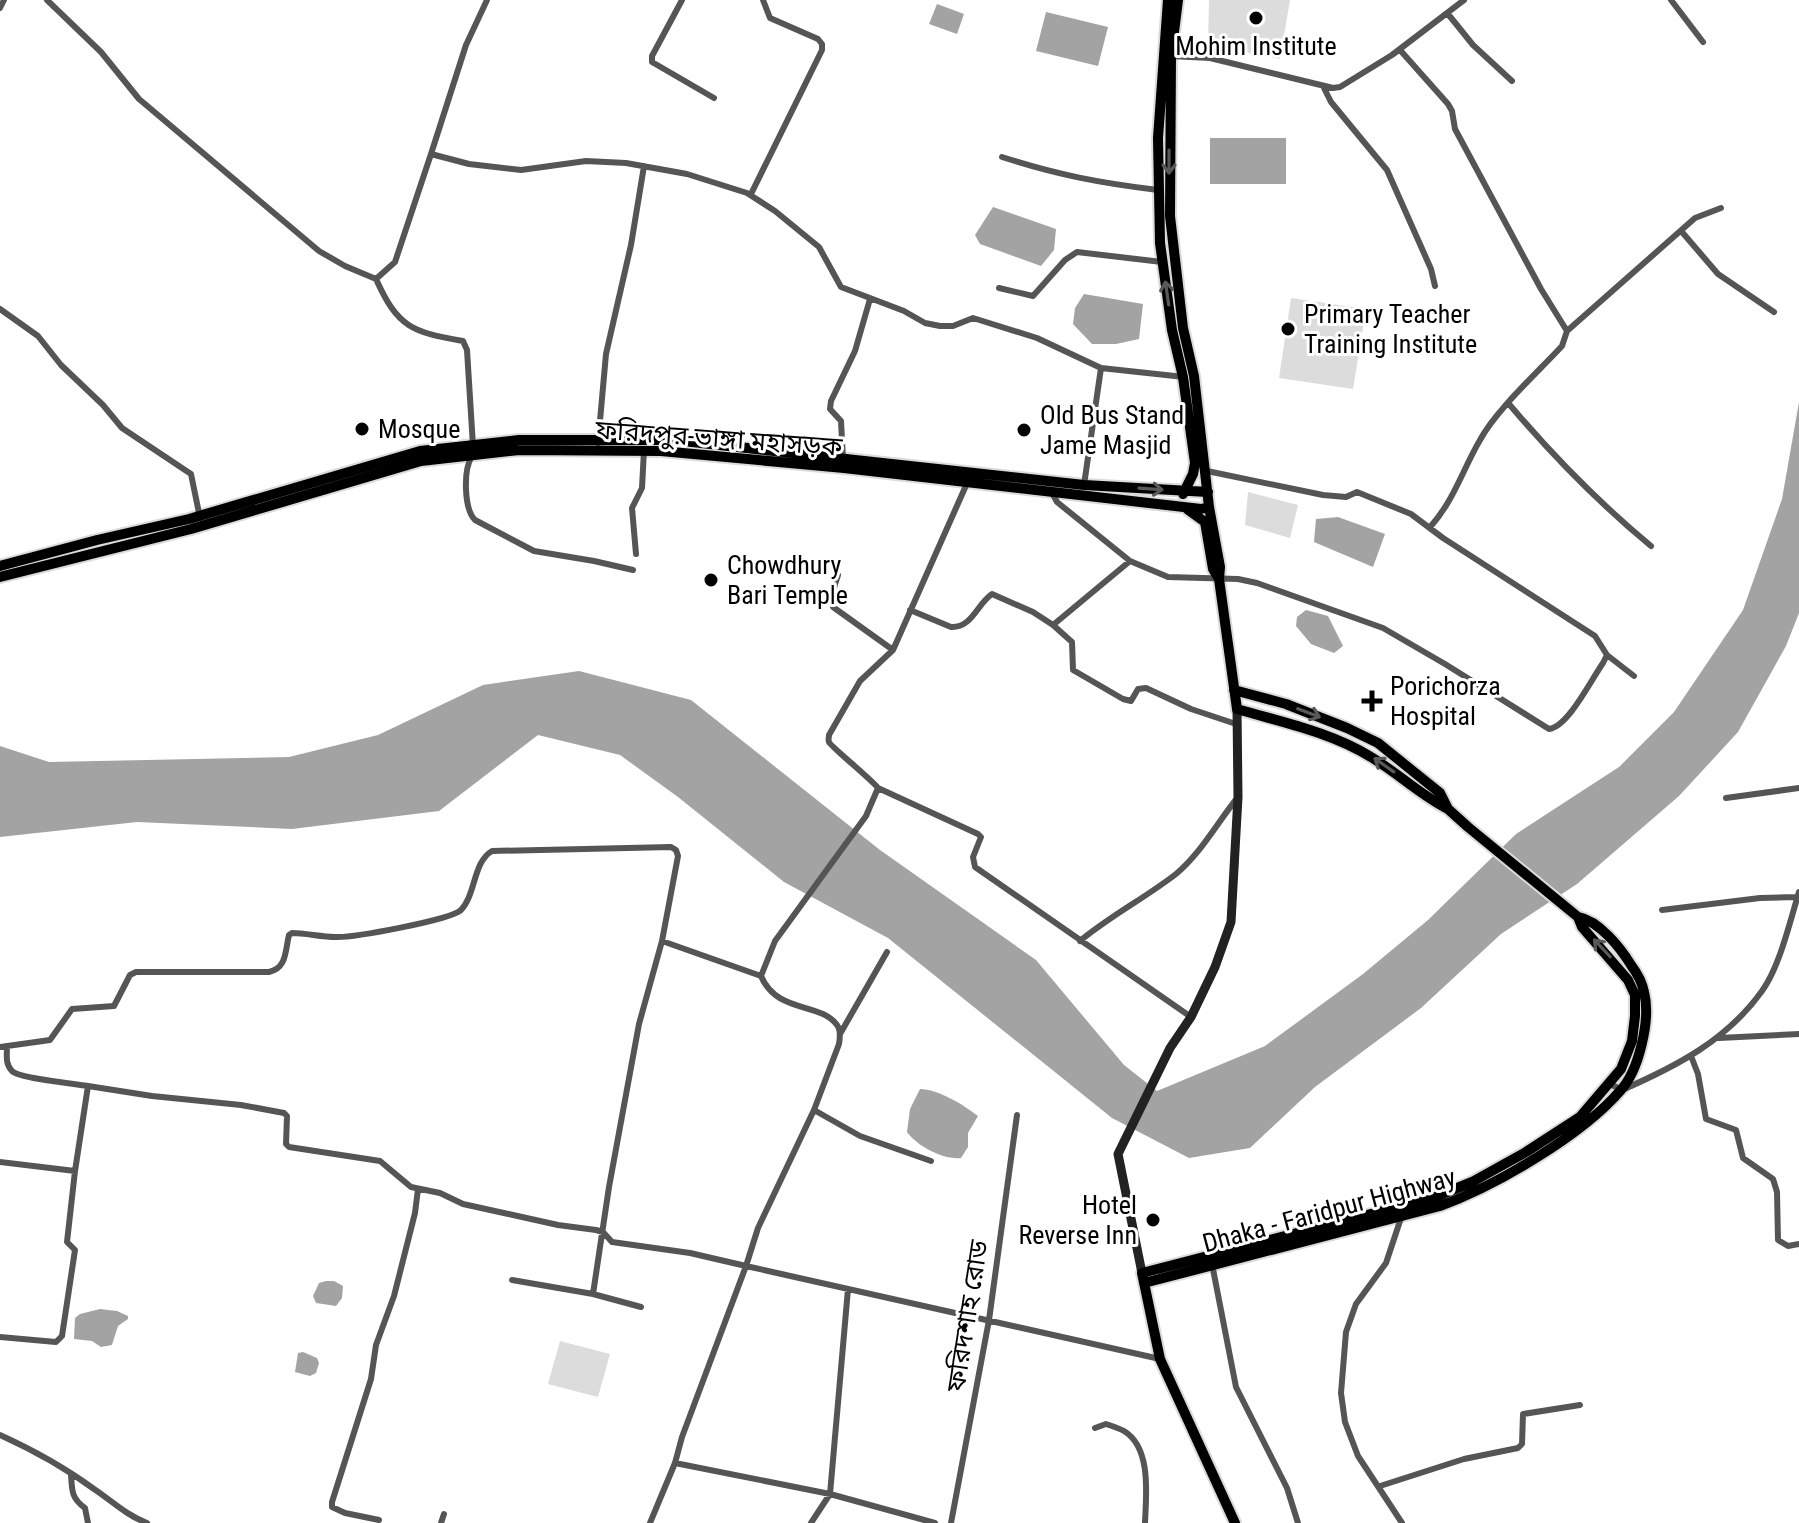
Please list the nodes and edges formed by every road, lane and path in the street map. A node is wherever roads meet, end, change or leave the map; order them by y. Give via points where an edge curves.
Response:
1 (4, 0) edge
2 (47, 0) edge
3 (487, 0) edge
4 (682, 0) edge
5 (763, 0) edge
6 (1168, 0) edge
7 (1178, 0) edge
8 (1464, 0) edge
9 (1671, 0) edge
10 (0, 8) edge
11 (1448, 14) junction
12 (1703, 42) dead end
13 (1400, 50) junction
14 (1167, 56) junction
15 (1512, 81) dead end
16 (1324, 88) junction
17 (714, 98) dead end
18 (431, 154) junction
19 (1002, 157) dead end
20 (644, 166) junction
21 (1158, 190) junction
22 (751, 194) junction
23 (1721, 208) dead end
24 (1682, 232) junction
25 (1162, 262) junction
26 (376, 279) junction
27 (1435, 286) dead end
28 (999, 288) dead end
29 (870, 299) junction
30 (0, 309) edge
31 (1774, 312) dead end
32 (1567, 331) junction
33 (1101, 368) junction
34 (1189, 376) junction
35 (1509, 404) junction
36 (674, 440) junction
37 (716, 444) junction
38 (598, 445) junction
39 (473, 449) junction
40 (644, 450) junction
41 (674, 452) junction
42 (715, 456) junction
43 (843, 464) junction
44 (1207, 471) junction
45 (968, 478) junction
46 (1084, 485) junction
47 (1111, 487) junction
48 (1183, 491) junction
49 (1052, 492) junction
50 (1208, 492) junction
51 (1110, 499) junction
52 (1184, 506) junction
53 (1209, 507) junction
54 (201, 521) junction
55 (1431, 526) junction
56 (1651, 546) dead end
57 (65, 554) junction
58 (636, 554) dead end
59 (1130, 561) junction
60 (0, 566) edge
61 (633, 570) dead end
62 (838, 575) dead end
63 (0, 577) edge
64 (1219, 579) junction
65 (910, 610) junction
66 (1053, 625) junction
67 (893, 650) junction
68 (1607, 655) junction
69 (1634, 676) dead end
70 (1234, 690) junction
71 (1237, 709) junction
72 (1236, 724) junction
73 (878, 788) junction
74 (1799, 788) edge
75 (1238, 797) junction
76 (1726, 798) dead end
77 (1448, 809) junction
78 (1798, 894) edge
79 (1662, 910) dead end
80 (1578, 917) junction
81 (662, 941) junction
82 (1080, 941) junction
83 (887, 952) dead end
84 (761, 976) junction
85 (1191, 1017) junction
86 (840, 1034) junction
87 (1799, 1034) edge
88 (1719, 1038) junction
89 (4, 1047) edge
90 (1691, 1056) junction
91 (1610, 1084) junction
92 (88, 1086) junction
93 (1622, 1090) junction
94 (814, 1110) junction
95 (1017, 1115) dead end
96 (931, 1161) dead end
97 (0, 1162) edge
98 (75, 1171) junction
99 (418, 1189) junction
100 (1402, 1212) junction
101 (603, 1232) junction
102 (1799, 1244) edge
103 (1212, 1264) junction
104 (746, 1266) junction
105 (1143, 1278) junction
106 (512, 1280) dead end
107 (848, 1289) junction
108 (593, 1294) junction
109 (641, 1307) dead end
110 (989, 1320) junction
111 (0, 1337) edge
112 (1160, 1359) junction
113 (1580, 1405) dead end
114 (1095, 1428) dead end
115 (0, 1435) edge
116 (675, 1463) junction
117 (71, 1474) junction
118 (1380, 1486) junction
119 (830, 1494) junction
120 (444, 1514) dead end
121 (379, 1520) dead end
122 (88, 1523) edge
123 (147, 1523) edge
124 (441, 1523) edge
125 (650, 1523) edge
126 (811, 1523) edge
127 (935, 1523) edge
128 (951, 1523) edge
129 (1145, 1523) edge
130 (1235, 1523) edge
131 (1298, 1523) edge
132 (1402, 1523) edge

1 - 10 street
2 - 26 street via 101,52 139,99 319,251
3 - 18 street via 466,45
4 - 17 street via 652,62
5 - 22 street via 770,18 818,39 822,50
6 - 14 highway
7 - 14 highway
8 - 11 street
9 - 12 street
11 - 13 street
11 - 15 street
13 - 16 street via 1340,87
13 - 32 street via 1448,104 1455,129
14 - 16 street via 1210,58
14 - 21 highway
14 -> 34 highway via 1170,216
16 - 27 street via 1387,170
18 - 20 street via 521,170 586,161
18 - 26 street via 395,262
19 - 21 street via 1056,175
20 - 22 street
20 - 38 street via 609,338
21 - 25 highway
22 - 29 street via 819,247 841,287
23 - 24 street via 1695,218
24 - 31 street via 1718,274
24 - 32 street
25 - 28 street via 1077,252 1033,296
34 -> 25 highway via 1172,330
26 - 39 street via 394,315 410,327 466,344
29 - 33 street via 940,326 973,318 1037,338
29 - 43 street via 855,351 831,401 830,409 841,421
30 - 54 street via 38,336 122,428 191,474
32 - 35 street via 1562,346
33 - 34 street
33 - 46 street
34 - 44 highway
34 - 48 highway via 1195,469
35 - 55 street via 1481,437 1457,488
35 - 56 street via 1601,505
36 - 37 highway, ফরিদপুর-ভাঙ্গা মহাসড়ক
36 - 38 highway, ফরিদপুর-ভাঙ্গা মহাসড়ক
36 - 41 highway
37 - 42 highway
37 - 43 highway, ফরিদপুর-ভাঙ্গা মহাসড়ক
38 - 39 highway, ফরিদপুর-ভাঙ্গা মহাসড়ক
38 - 40 highway, ফরিদপুর-ভাঙ্গা মহাসড়ক
39 - 54 highway, ফরিদপুর-ভাঙ্গা মহাসড়ক
39 - 61 street via 467,487 469,514 475,520 534,551
40 - 41 highway, ফরিদপুর-ভাঙ্গা মহাসড়ক
40 - 58 street via 642,488 632,508
41 - 42 highway, ফরিদপুর-ভাঙ্গা মহাসড়ক
42 - 43 highway, ফরিদপুর-ভাঙ্গা মহাসড়ক
43 - 45 highway, ফরিদপুর-ভাঙ্গা মহাসড়ক
44 - 50 highway
44 - 55 street via 1323,495 1346,497 1357,492
45 - 46 highway, ফরিদপুর-ভাঙ্গা মহাসড়ক
45 - 49 highway, ফরিদপুর-ভাঙ্গা মহাসড়ক
45 - 65 street
46 - 47 highway, ফরিদপুর-ভাঙ্গা মহাসড়ক
47 -> 48 highway, ফরিদপুর-ভাঙ্গা মহাসড়ক
47 - 51 highway
48 - 50 highway, ফরিদপুর-ভাঙ্গা মহাসড়ক
48 - 52 highway
49 - 51 highway, ফরিদপুর-ভাঙ্গা মহাসড়ক
49 - 59 street via 1057,502
50 - 53 highway
51 - 52 highway, ফরিদপুর-ভাঙ্গা মহাসড়ক
52 - 53 highway, ফরিদপুর-ভাঙ্গা মহাসড়ক
52 - 64 highway via 1205,522
53 - 64 highway
54 - 57 highway, ফরিদপুর-ভাঙ্গা মহাসড়ক
55 - 68 street via 1595,636
57 - 60 highway, ফরিদপুর-ভাঙ্গা মহাসড়ক
57 - 63 highway, ফরিদপুর-ভাঙ্গা মহাসড়ক
59 - 64 street via 1168,577
59 - 66 street
62 - 67 street via 833,607
64 - 68 street via 1257,583 1383,628 1549,729 1558,728 1569,714
64 - 70 highway
65 - 66 street via 959,628 992,594
65 - 67 street
66 - 72 street via 1072,642 1073,670 1123,699 1131,701 1138,689 1146,688
67 - 73 street via 860,681 828,742
68 - 69 street
70 - 71 highway
70 -> 77 highway via 1286,704 1378,743 1440,793
71 - 72 main road
77 -> 71 highway via 1343,742
72 - 75 main road
73 - 82 street via 978,834 975,867
73 - 84 street via 866,816 775,941
74 - 76 street
75 - 82 street via 1198,853
75 - 85 main road via 1231,922
77 - 80 highway, Dhaka - Faridpur Highway
78 - 79 street
78 - 88 street via 1763,989
91 -> 80 highway, Dhaka - Faridpur Highway via 1632,1041 1635,995
80 - 93 highway, Dhaka - Faridpur Highway via 1589,919 1624,952 1645,994 1642,1044
81 - 84 street
81 - 89 street via 678,856 671,847 492,851 482,861 466,903 452,916 357,936 292,933 283,963 269,972 136,972 126,980 114,1006 77,1006 50,1040
81 - 101 street via 639,1024
82 - 85 street
83 - 86 street
84 - 86 street via 767,990 829,1019
85 - 105 main road via 1118,1154
86 - 94 street
87 - 88 street
88 - 90 street
89 - 92 street via 7,1063 20,1078
90 - 93 street
90 - 102 street via 1706,1119 1736,1130 1743,1158 1773,1179 1778,1240 1788,1246
91 - 93 street
91 - 100 highway, Dhaka - Faridpur Highway via 1580,1117 1526,1152
92 - 98 street
92 - 99 street via 284,1113 289,1147 380,1161
93 - 100 highway, Dhaka - Faridpur Highway via 1584,1126 1471,1195
94 - 96 street via 860,1136
94 - 104 street via 758,1228
95 - 110 street, ফরিদশাহ রোড
97 - 98 street
98 - 111 street via 67,1242 75,1250 62,1336 56,1342
99 - 101 street via 463,1204
99 - 121 street via 394,1296 332,1502 345,1513
100 - 103 highway, Dhaka - Faridpur Highway
100 - 105 highway, Dhaka - Faridpur Highway
100 - 118 street via 1386,1263 1356,1304 1346,1332 1341,1393 1358,1456
101 - 104 street via 612,1242
101 - 108 street
103 - 105 highway, Dhaka - Faridpur Highway
103 - 131 street via 1236,1387 1287,1488
104 - 107 street
104 - 116 street
105 - 112 highway
106 - 108 street
107 - 110 street
107 - 119 street
108 - 109 street
110 - 112 street
110 - 128 street, ফরিদশাহ রোড
112 - 130 highway
113 - 118 street via 1523,1414 1521,1447
114 - 129 street via 1106,1424 1127,1432 1140,1450
115 - 117 street
116 - 119 street
116 - 125 street
117 - 122 street via 72,1495 85,1508
117 - 123 street via 129,1517
118 - 132 street
119 - 126 street
119 - 127 street
120 - 124 street

